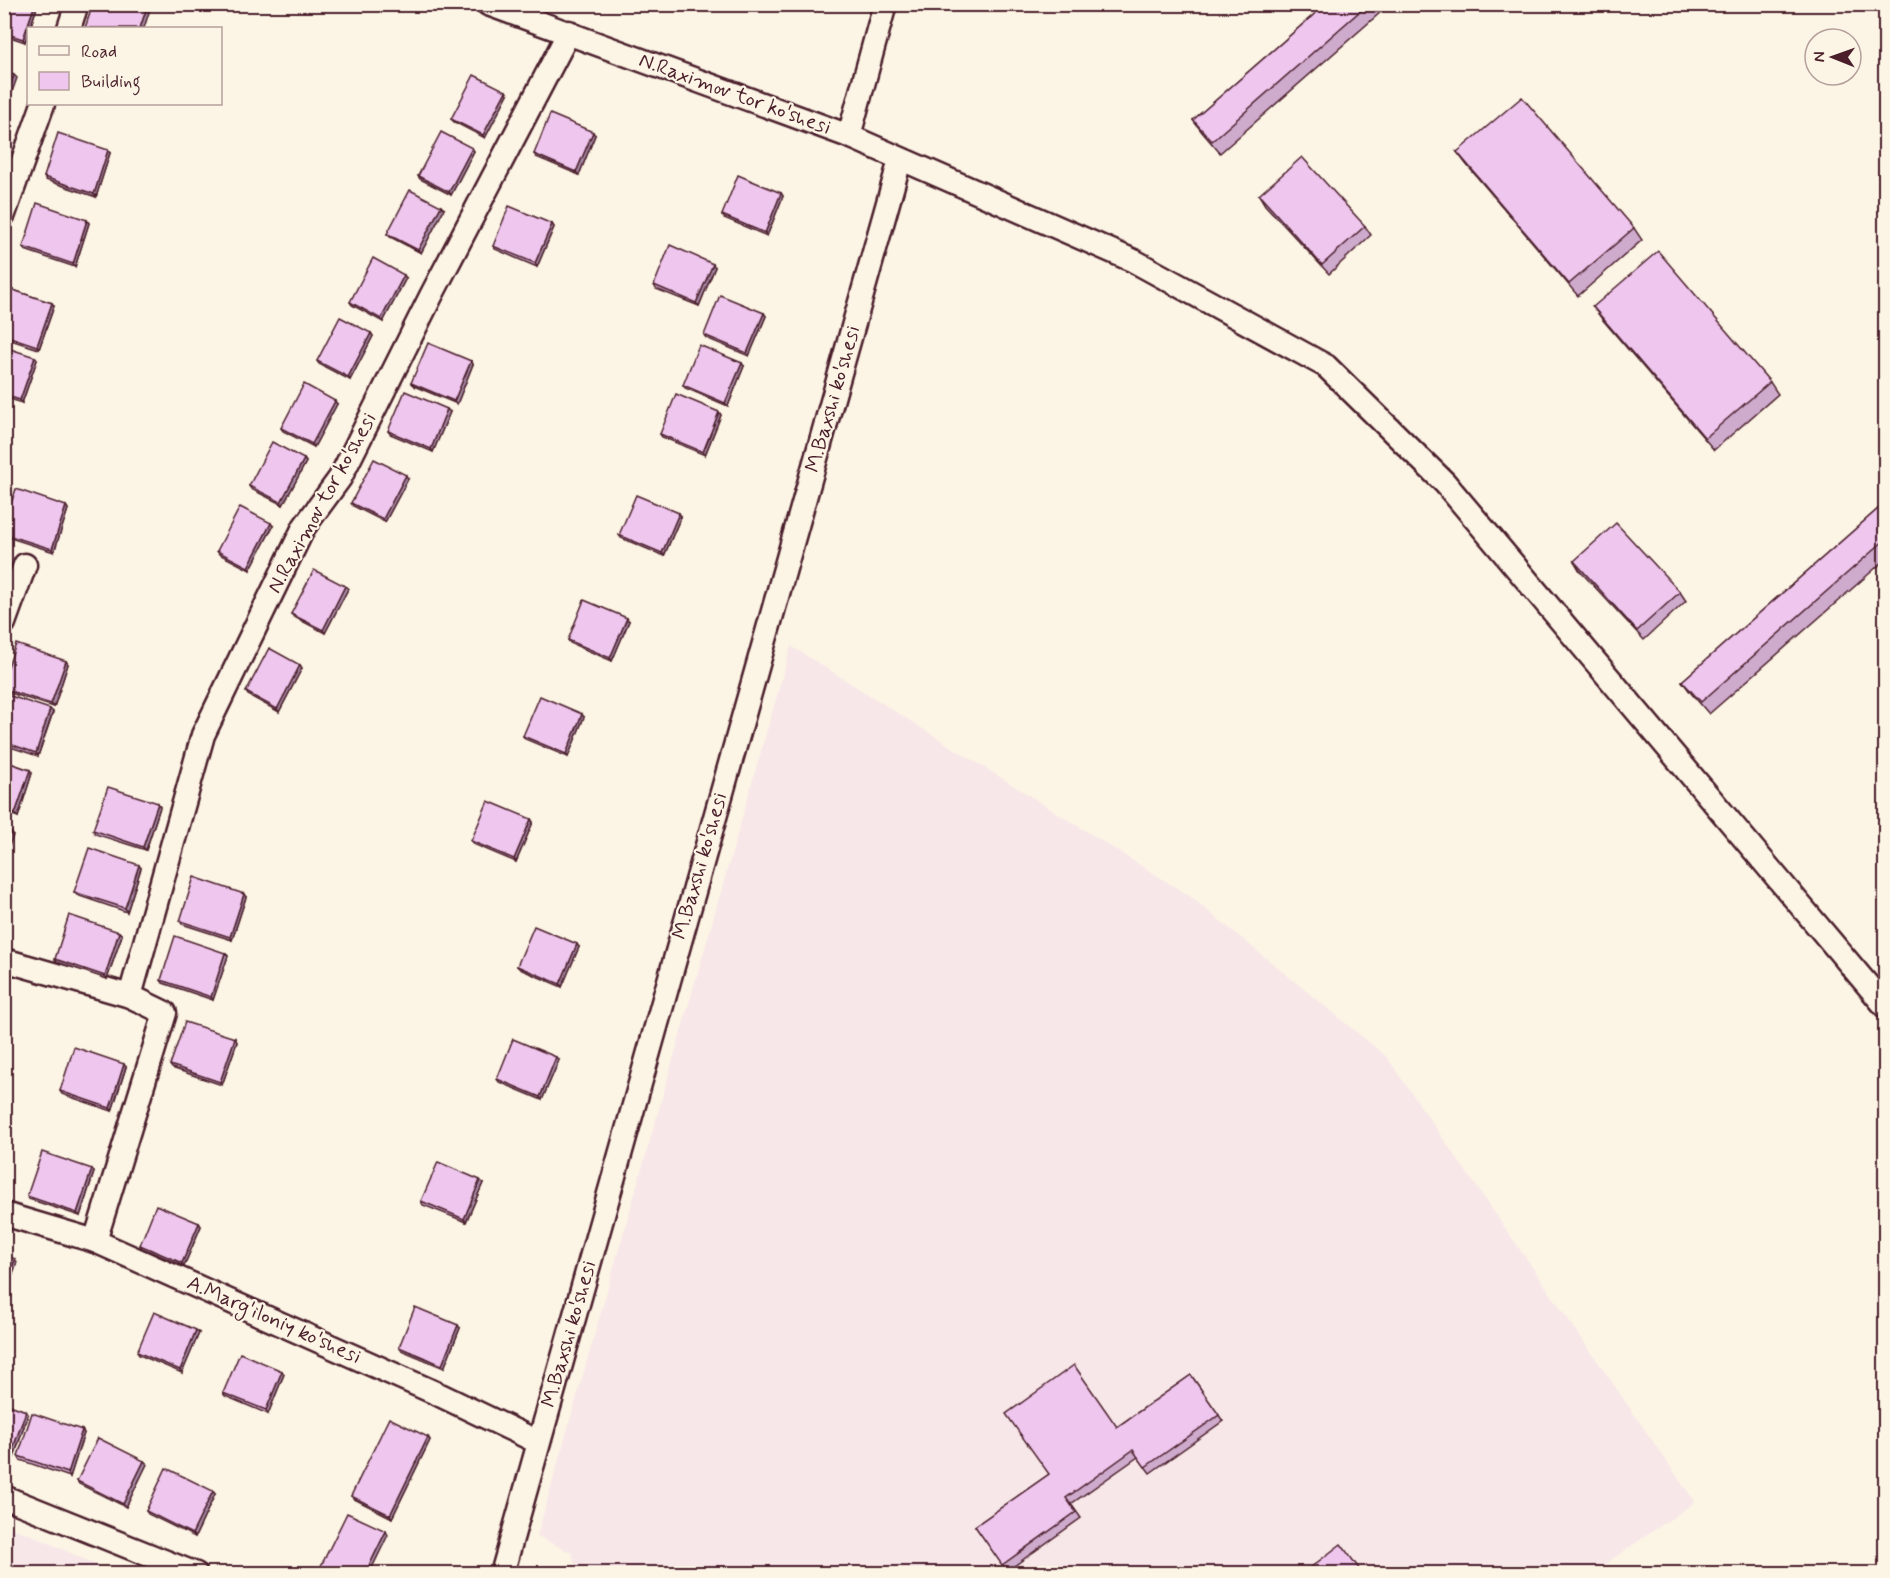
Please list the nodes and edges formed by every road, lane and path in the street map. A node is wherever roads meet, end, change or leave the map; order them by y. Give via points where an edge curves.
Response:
1 (77, 4) edge
2 (488, 4) edge
3 (885, 4) edge
4 (69, 27) edge
5 (569, 32) junction
6 (43, 105) edge
7 (849, 136) junction
8 (900, 160) junction
9 (4, 214) edge
10 (25, 565) dead end
11 (4, 622) edge
12 (4, 960) edge
13 (130, 996) junction
14 (1886, 1007) edge
15 (4, 1214) edge
16 (95, 1240) junction
17 (538, 1442) junction
18 (4, 1497) edge
19 (196, 1574) edge
20 (502, 1574) edge

1 - 4 street
2 - 5 street, N.Raximov tor ko'shesi
3 - 7 street
5 - 7 street, N.Raximov tor ko'shesi
5 - 13 street, N.Raximov tor ko'shesi via 340,478 304,527 203,735
6 - 9 street
7 - 8 street, N.Raximov tor ko'shesi
8 - 14 street, N.Raximov tor ko'shesi via 1134,261 1326,366 1445,483
8 - 17 street, M.Baxshi ko'shesi
10 - 11 street
12 - 13 street
13 - 16 street via 165,1013
15 - 16 street, A.Marg'iloniy ko'shesi
16 - 17 street, A.Marg'iloniy ko'shesi
17 - 20 street, M.Baxshi ko'shesi
18 - 19 street

